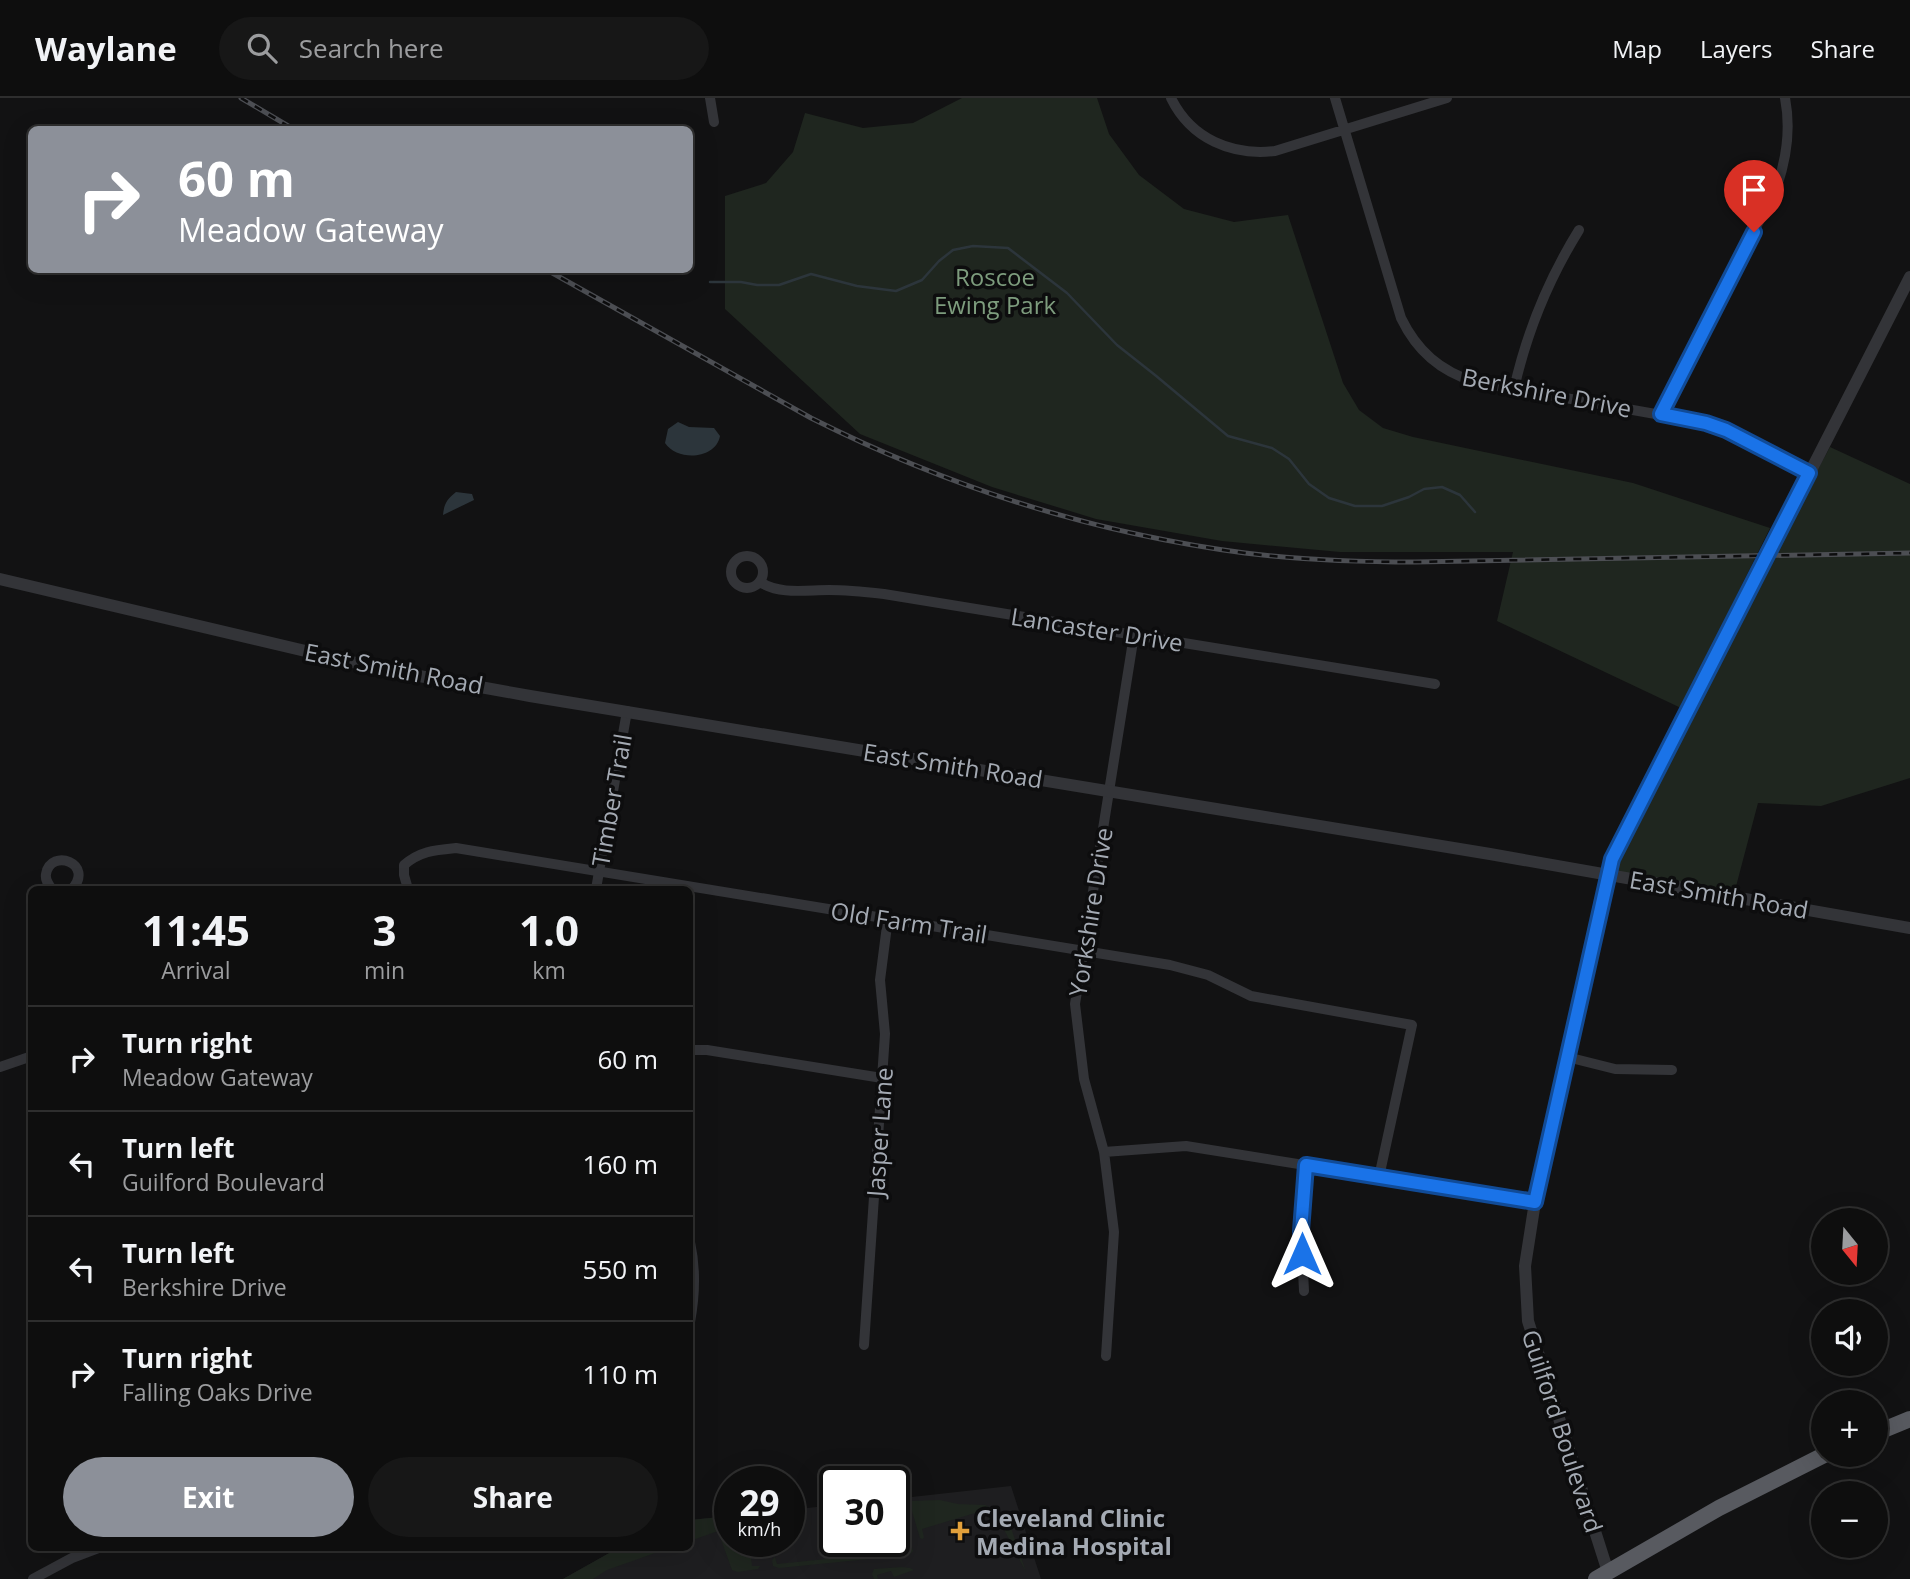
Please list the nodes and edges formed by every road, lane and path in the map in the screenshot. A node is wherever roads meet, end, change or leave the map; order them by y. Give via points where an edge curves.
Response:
1 (710, 98) edge
2 (1171, 98) edge
3 (1335, 98) edge
4 (1447, 98) edge
5 (1785, 98) edge
6 (714, 122) dead end
7 (1344, 129) junction
8 (1579, 230) dead end
9 (1910, 277) edge
10 (1514, 389) junction
11 (1661, 414) junction
12 (1809, 473) junction
13 (0, 579) edge
14 (760, 582) dead end
15 (1134, 635) junction
16 (1435, 684) dead end
17 (627, 711) junction
18 (1108, 791) junction
19 (599, 872) junction
20 (1607, 875) junction
21 (50, 886) edge
22 (76, 886) edge
23 (407, 886) edge
24 (597, 886) edge
25 (687, 886) edge
26 (693, 887) edge
27 (888, 918) junction
28 (1910, 928) edge
29 (1083, 950) junction
30 (693, 1050) edge
31 (28, 1057) edge
32 (1567, 1057) junction
33 (0, 1067) edge
34 (1672, 1070) dead end
35 (882, 1078) junction
36 (1104, 1152) junction
37 (1306, 1165) junction
38 (1379, 1177) junction
39 (1535, 1202) junction
40 (693, 1260) edge
41 (1304, 1291) dead end
42 (693, 1300) edge
43 (864, 1346) dead end
44 (1106, 1356) dead end
45 (1910, 1419) edge
46 (1888, 1428) edge
47 (1811, 1462) edge
48 (91, 1551) edge
49 (1602, 1576) edge
50 (33, 1579) edge

1 - 6 street
2 - 7 street via 1202,136 1245,152 1275,151
3 - 7 street, Berkshire Drive
4 - 7 street
5 - 11 street via 1789,128 1777,186
7 - 10 street, Berkshire Drive via 1408,333 1446,370 1475,382
8 - 10 street via 1537,311
9 - 12 street, Guilford Boulevard
10 - 11 street, Berkshire Drive
11 - 12 street, Berkshire Drive via 1726,430
12 - 20 street, Guilford Boulevard
13 - 17 street, East Smith Road via 386,670
14 - 15 street, Lancaster Drive via 793,591 884,594
15 - 16 street, Lancaster Drive
15 - 18 street, Yorkshire Drive
17 - 18 street, East Smith Road
17 - 19 street, Timber Trail
18 - 20 street, East Smith Road
18 - 29 street, Yorkshire Drive
19 - 23 street, Old Farm Trail via 456,848 430,850 404,865
19 - 24 street, Timber Trail
19 - 25 street, Old Farm Trail
20 - 28 street, East Smith Road
20 - 32 street, Guilford Boulevard
21 - 22 street via 47,869 60,860 77,869
26 - 27 street, Old Farm Trail
27 - 29 street, Old Farm Trail
27 - 35 street, Jasper Lane via 880,980 885,1034
29 - 36 street, Yorkshire Drive via 1075,1004 1084,1079
29 - 38 street, Old Farm Trail via 1208,975 1251,996 1412,1025
30 - 35 street
31 - 33 street
32 - 34 street via 1615,1069
32 - 39 street, Guilford Boulevard
35 - 43 street, Jasper Lane
36 - 37 street via 1186,1146
36 - 44 street, Yorkshire Drive via 1114,1232
37 - 38 street
37 - 41 street via 1301,1231
38 - 39 street
39 - 49 street, Guilford Boulevard via 1525,1266 1528,1321
40 - 42 street
45 - 46 highway
47 - 49 highway
48 - 50 street

